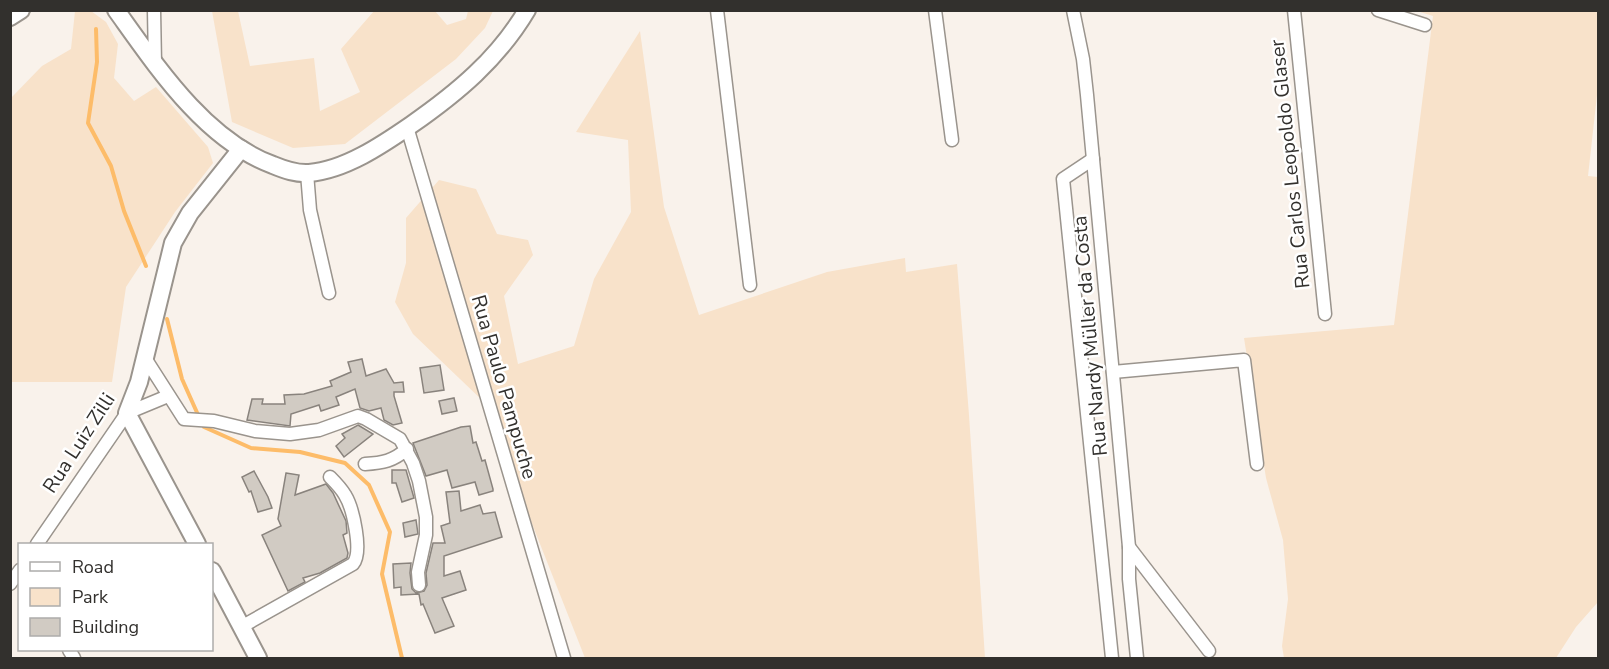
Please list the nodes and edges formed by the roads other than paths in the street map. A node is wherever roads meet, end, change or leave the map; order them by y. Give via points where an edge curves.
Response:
1 (21, 10) edge
2 (116, 10) edge
3 (154, 10) edge
4 (527, 10) edge
5 (717, 10) edge
6 (935, 10) edge
7 (1073, 10) edge
8 (1294, 10) edge
9 (1378, 10) edge
10 (10, 17) edge
11 (1425, 25) dead end
12 (155, 65) junction
13 (407, 127) junction
14 (952, 140) dead end
15 (241, 148) junction
16 (1093, 159) junction
17 (307, 173) junction
18 (750, 285) dead end
19 (329, 293) dead end
20 (1325, 314) dead end
21 (145, 358) junction
22 (1113, 372) junction
23 (168, 396) junction
24 (127, 413) junction
25 (407, 449) junction
26 (365, 464) dead end
27 (1257, 464) dead end
28 (330, 477) dead end
29 (38, 543) edge
30 (196, 543) edge
31 (1129, 547) junction
32 (213, 573) edge
33 (420, 585) dead end
34 (241, 627) junction
35 (1209, 651) dead end
36 (258, 658) edge
37 (564, 658) edge
38 (1112, 658) edge
39 (1137, 658) edge

1 - 10 main road
2 - 12 main road
3 - 12 street
4 - 13 main road via 482,69
5 - 18 street
6 - 14 street
7 - 16 street, Rua Nardy Müller da Costa via 1084,68
8 - 20 street, Rua Carlos Leopoldo Glaser
9 - 11 street
12 - 15 main road via 192,107
13 - 17 main road via 352,160
13 - 37 street, Rua Paulo Pampuche
15 - 17 main road via 267,163
15 - 21 main road, Rua Luiz Zilli via 177,235
16 - 22 street, Rua Nardy Müller da Costa
16 - 38 street via 1063,179
17 - 19 street via 310,210
21 - 23 street
21 - 24 main road, Rua Luiz Zilli
22 - 27 street via 1244,360
22 - 31 street, Rua Nardy Müller da Costa
23 - 24 street
23 - 25 street via 182,417 255,431 312,431 358,416 400,439
24 - 29 street, Rua Luiz Zilli
24 - 30 main road
25 - 26 street via 387,462
25 - 33 street via 420,482 426,517 418,572
28 - 34 street via 346,496 351,510 357,546 353,564
31 - 35 street
31 - 39 street, Rua Nardy Müller da Costa
32 - 34 main road
34 - 36 main road

